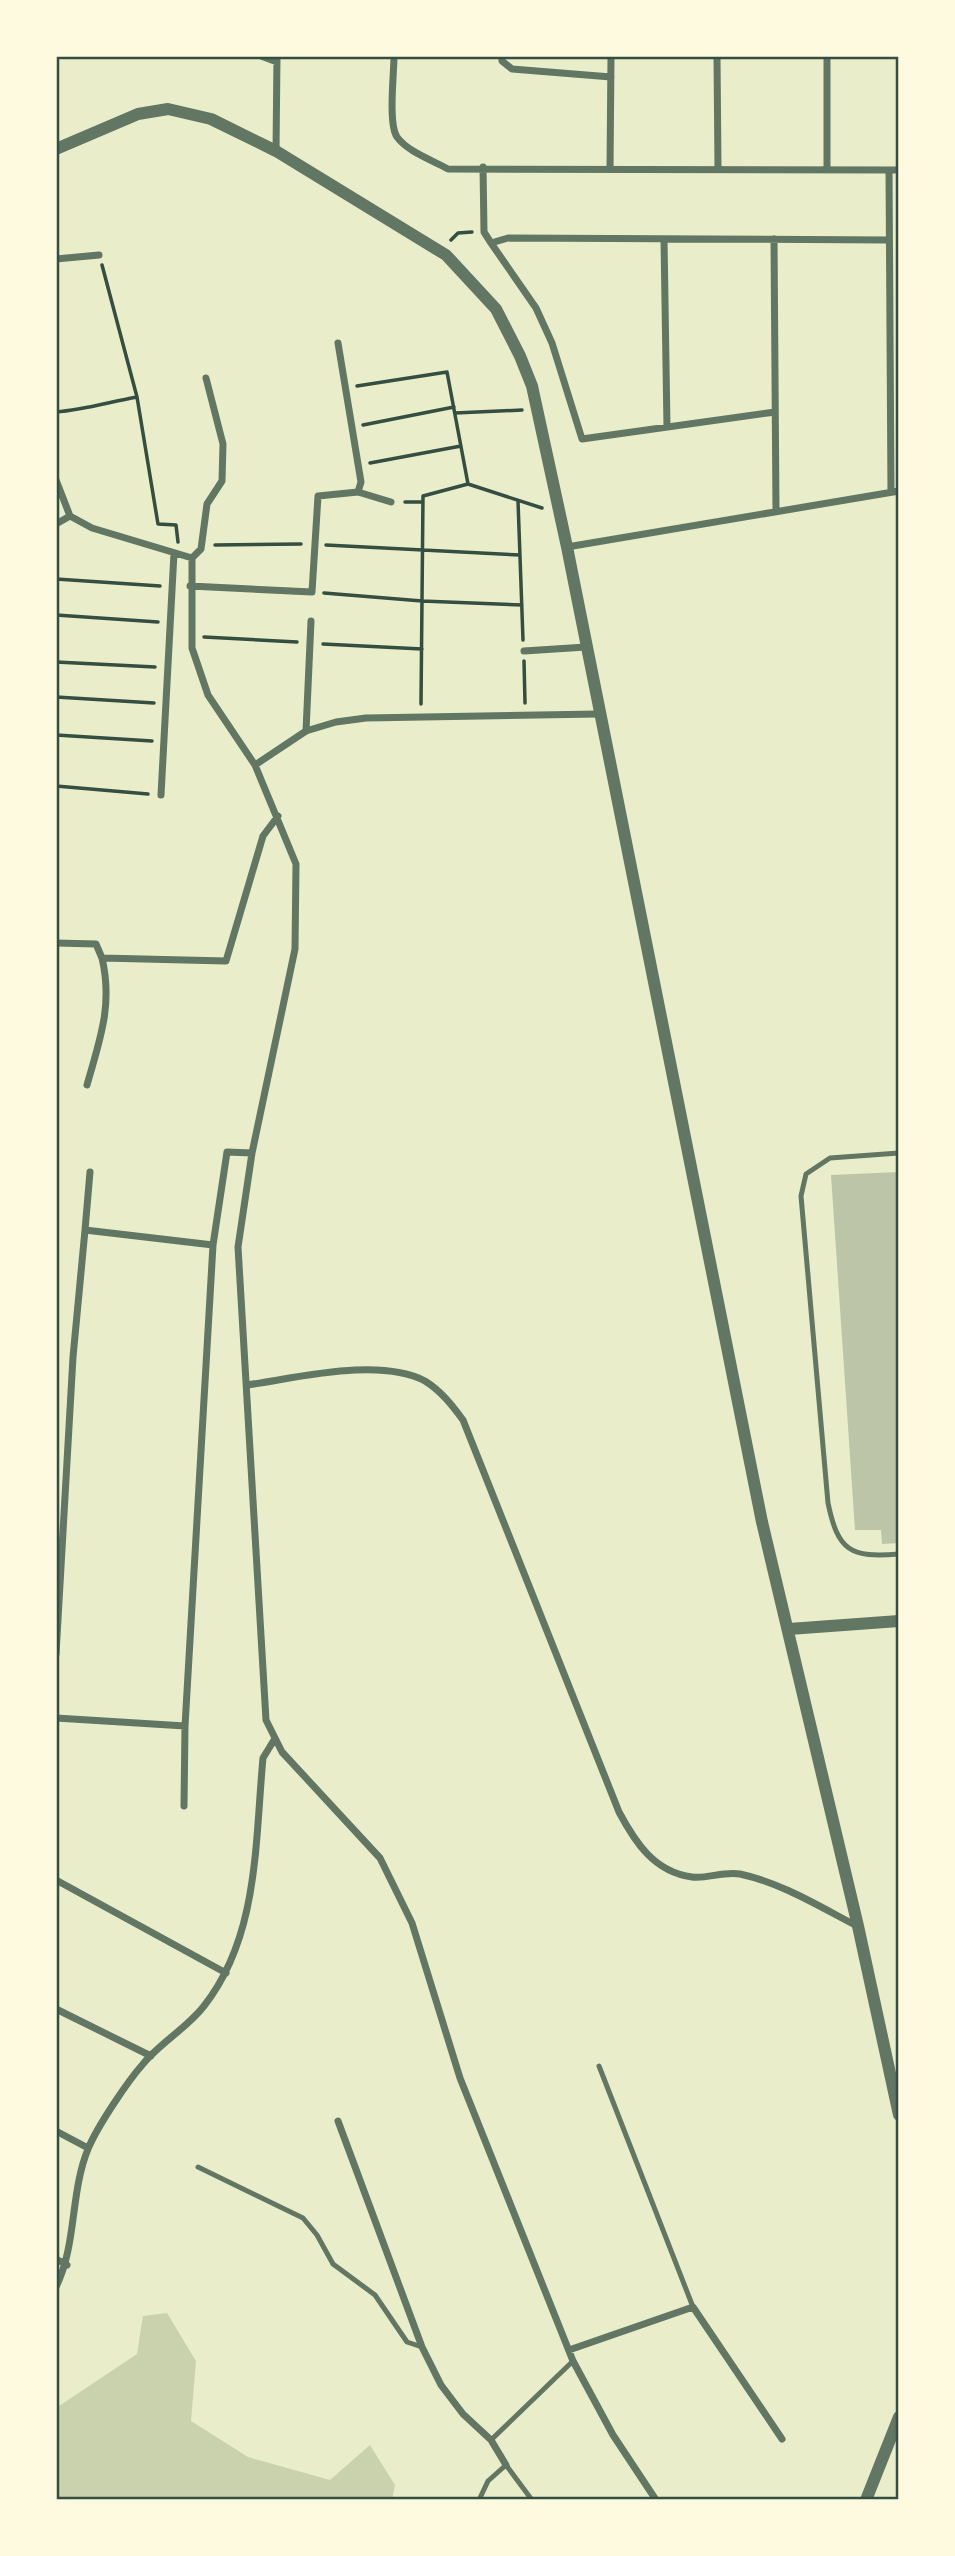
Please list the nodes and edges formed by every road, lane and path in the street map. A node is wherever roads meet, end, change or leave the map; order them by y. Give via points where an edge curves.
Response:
1 (261, 56) edge
2 (394, 56) edge
3 (502, 56) edge
4 (611, 56) edge
5 (717, 56) edge
6 (827, 56) edge
7 (277, 59) edge
8 (611, 77) junction
9 (56, 149) edge
10 (276, 150) junction
11 (482, 167) junction
12 (827, 168) junction
13 (610, 169) junction
14 (718, 169) junction
15 (889, 170) junction
16 (899, 170) edge
17 (484, 232) junction
18 (664, 239) junction
19 (774, 239) junction
20 (889, 240) junction
21 (491, 243) junction
22 (440, 251) junction
23 (99, 255) joint
24 (56, 259) edge
25 (338, 343) dead end
26 (206, 378) dead end
27 (345, 388) junction
28 (137, 397) junction
29 (536, 407) junction
30 (454, 410) junction
31 (56, 412) edge
32 (775, 412) junction
33 (352, 427) junction
34 (667, 427) junction
35 (461, 446) junction
36 (358, 465) junction
37 (56, 480) edge
38 (468, 484) junction
39 (895, 491) edge
40 (359, 492) junction
41 (518, 500) junction
42 (391, 502) joint
43 (424, 502) junction
44 (558, 506) junction
45 (776, 510) junction
46 (70, 516) junction
47 (56, 524) edge
48 (315, 544) junction
49 (567, 547) junction
50 (201, 549) junction
51 (423, 551) junction
52 (176, 553) junction
53 (520, 555) junction
54 (192, 558) junction
55 (56, 579) edge
56 (172, 586) junction
57 (191, 586) junction
58 (312, 592) junction
59 (422, 601) junction
60 (522, 605) junction
61 (56, 615) edge
62 (311, 621) dead end
63 (171, 623) junction
64 (191, 636) junction
65 (310, 643) junction
66 (586, 648) junction
67 (422, 649) junction
68 (524, 651) junction
69 (56, 662) edge
70 (169, 667) junction
71 (56, 697) edge
72 (167, 704) junction
73 (598, 714) junction
74 (526, 715) junction
75 (421, 717) junction
76 (306, 731) junction
77 (56, 735) edge
78 (165, 741) junction
79 (256, 765) junction
80 (56, 786) edge
81 (162, 795) joint
82 (278, 816) junction
83 (56, 943) edge
84 (103, 958) junction
85 (87, 1084) dead end
86 (252, 1153) junction
87 (899, 1153) edge
88 (90, 1172) dead end
89 (85, 1230) junction
90 (214, 1245) junction
91 (247, 1385) junction
92 (899, 1554) edge
93 (899, 1621) edge
94 (789, 1629) junction
95 (56, 1654) edge
96 (56, 1718) edge
97 (185, 1726) junction
98 (274, 1740) junction
99 (184, 1806) dead end
100 (56, 1880) edge
101 (858, 1926) junction
102 (226, 1973) junction
103 (56, 2009) edge
104 (151, 2056) junction
105 (599, 2066) dead end
106 (899, 2115) edge
107 (338, 2121) dead end
108 (56, 2131) edge
109 (88, 2148) junction
110 (198, 2166) dead end
111 (56, 2259) edge
112 (67, 2265) junction
113 (56, 2287) edge
114 (693, 2308) junction
115 (422, 2347) junction
116 (569, 2350) junction
117 (573, 2361) junction
118 (899, 2417) edge
119 (782, 2439) dead end
120 (491, 2440) junction
121 (506, 2465) junction
122 (479, 2500) edge
123 (532, 2500) edge
124 (656, 2500) edge
125 (866, 2500) edge

1 - 7 street
2 - 11 street via 392,124 397,137 448,169
3 - 8 street via 512,68
4 - 8 street
5 - 14 street
6 - 12 street
7 - 10 street
8 - 13 street
9 - 10 street via 138,114 168,110 211,119
10 - 22 street
11 - 13 street
11 - 17 street
12 - 14 street
12 - 15 street
13 - 14 street
15 - 16 street
15 - 20 street
17 - 21 street
17 - 22 path via 458,233
18 - 19 street
18 - 21 street via 508,238
18 - 34 street
19 - 20 street
19 - 32 street
20 - 39 street
21 - 34 street via 536,308 552,343 582,439
22 - 29 street via 496,309 520,356
23 - 24 street
23 - 28 path
25 - 27 street
26 - 50 street via 223,444 222,481 207,504
27 - 30 path via 447,372
27 - 33 street
28 - 31 path
28 - 52 path via 158,524 176,525
29 - 30 path
29 - 44 street
30 - 33 path
30 - 35 path
32 - 34 street
32 - 45 street
33 - 36 street
35 - 36 path
35 - 38 path
36 - 40 street
37 - 46 street
38 - 41 path
38 - 43 path via 424,495
39 - 45 street
40 - 42 street
40 - 48 street via 318,496
41 - 44 path via 539,508
41 - 53 path
42 - 43 path
43 - 51 path
44 - 49 street
45 - 49 street
46 - 47 street
46 - 52 street via 92,528
48 - 50 path via 220,543
48 - 51 path
48 - 58 street
49 - 66 street
50 - 54 street
51 - 53 path
51 - 59 path
52 - 54 street
52 - 56 street
53 - 60 path
54 - 57 street
55 - 56 path
56 - 63 street
57 - 58 street
57 - 64 street
58 - 59 path
59 - 60 path
59 - 67 path
60 - 68 path
61 - 63 path
62 - 65 street
63 - 70 street
64 - 65 path
64 - 79 street via 208,695
65 - 67 path
65 - 76 street
66 - 68 street
66 - 73 street
67 - 75 path
68 - 74 path
69 - 70 path
70 - 72 street
71 - 72 path
72 - 78 street
73 - 74 street
73 - 94 street via 762,1522
74 - 75 street
75 - 76 street via 366,718
76 - 79 street
77 - 78 path
78 - 81 street
79 - 82 street
80 - 81 path
82 - 84 street via 263,836 226,961
82 - 86 street via 296,864 295,948
83 - 84 street via 96,944
84 - 85 street via 107,1018
86 - 90 street via 227,1152
86 - 91 street via 238,1247
87 - 92 lane via 830,1158 806,1174 800,1196 828,1503 835,1535 851,1550 875,1556
88 - 89 street
89 - 90 street
89 - 95 street
90 - 97 street
91 - 98 street via 262,1693
91 - 101 street via 392,1370 424,1381 446,1397 463,1420 619,1812 636,1844 663,1867 692,1877 737,1874 779,1886
93 - 94 street
94 - 101 street
96 - 97 street
97 - 99 street
98 - 102 street via 263,1758 246,1926
98 - 116 street via 380,1858 412,1923 460,2078
100 - 102 street
101 - 106 street
102 - 104 street via 204,2007
103 - 104 street
104 - 109 street
105 - 114 lane
107 - 115 street
108 - 109 street
109 - 112 street via 75,2198
110 - 115 lane via 303,2218 332,2264 375,2295 407,2342
111 - 112 street
112 - 113 street
114 - 116 street
114 - 119 street
115 - 120 street via 441,2385
116 - 117 street
117 - 120 lane
117 - 124 street via 612,2435
118 - 125 street
120 - 121 street
121 - 122 lane via 488,2481
121 - 123 lane

